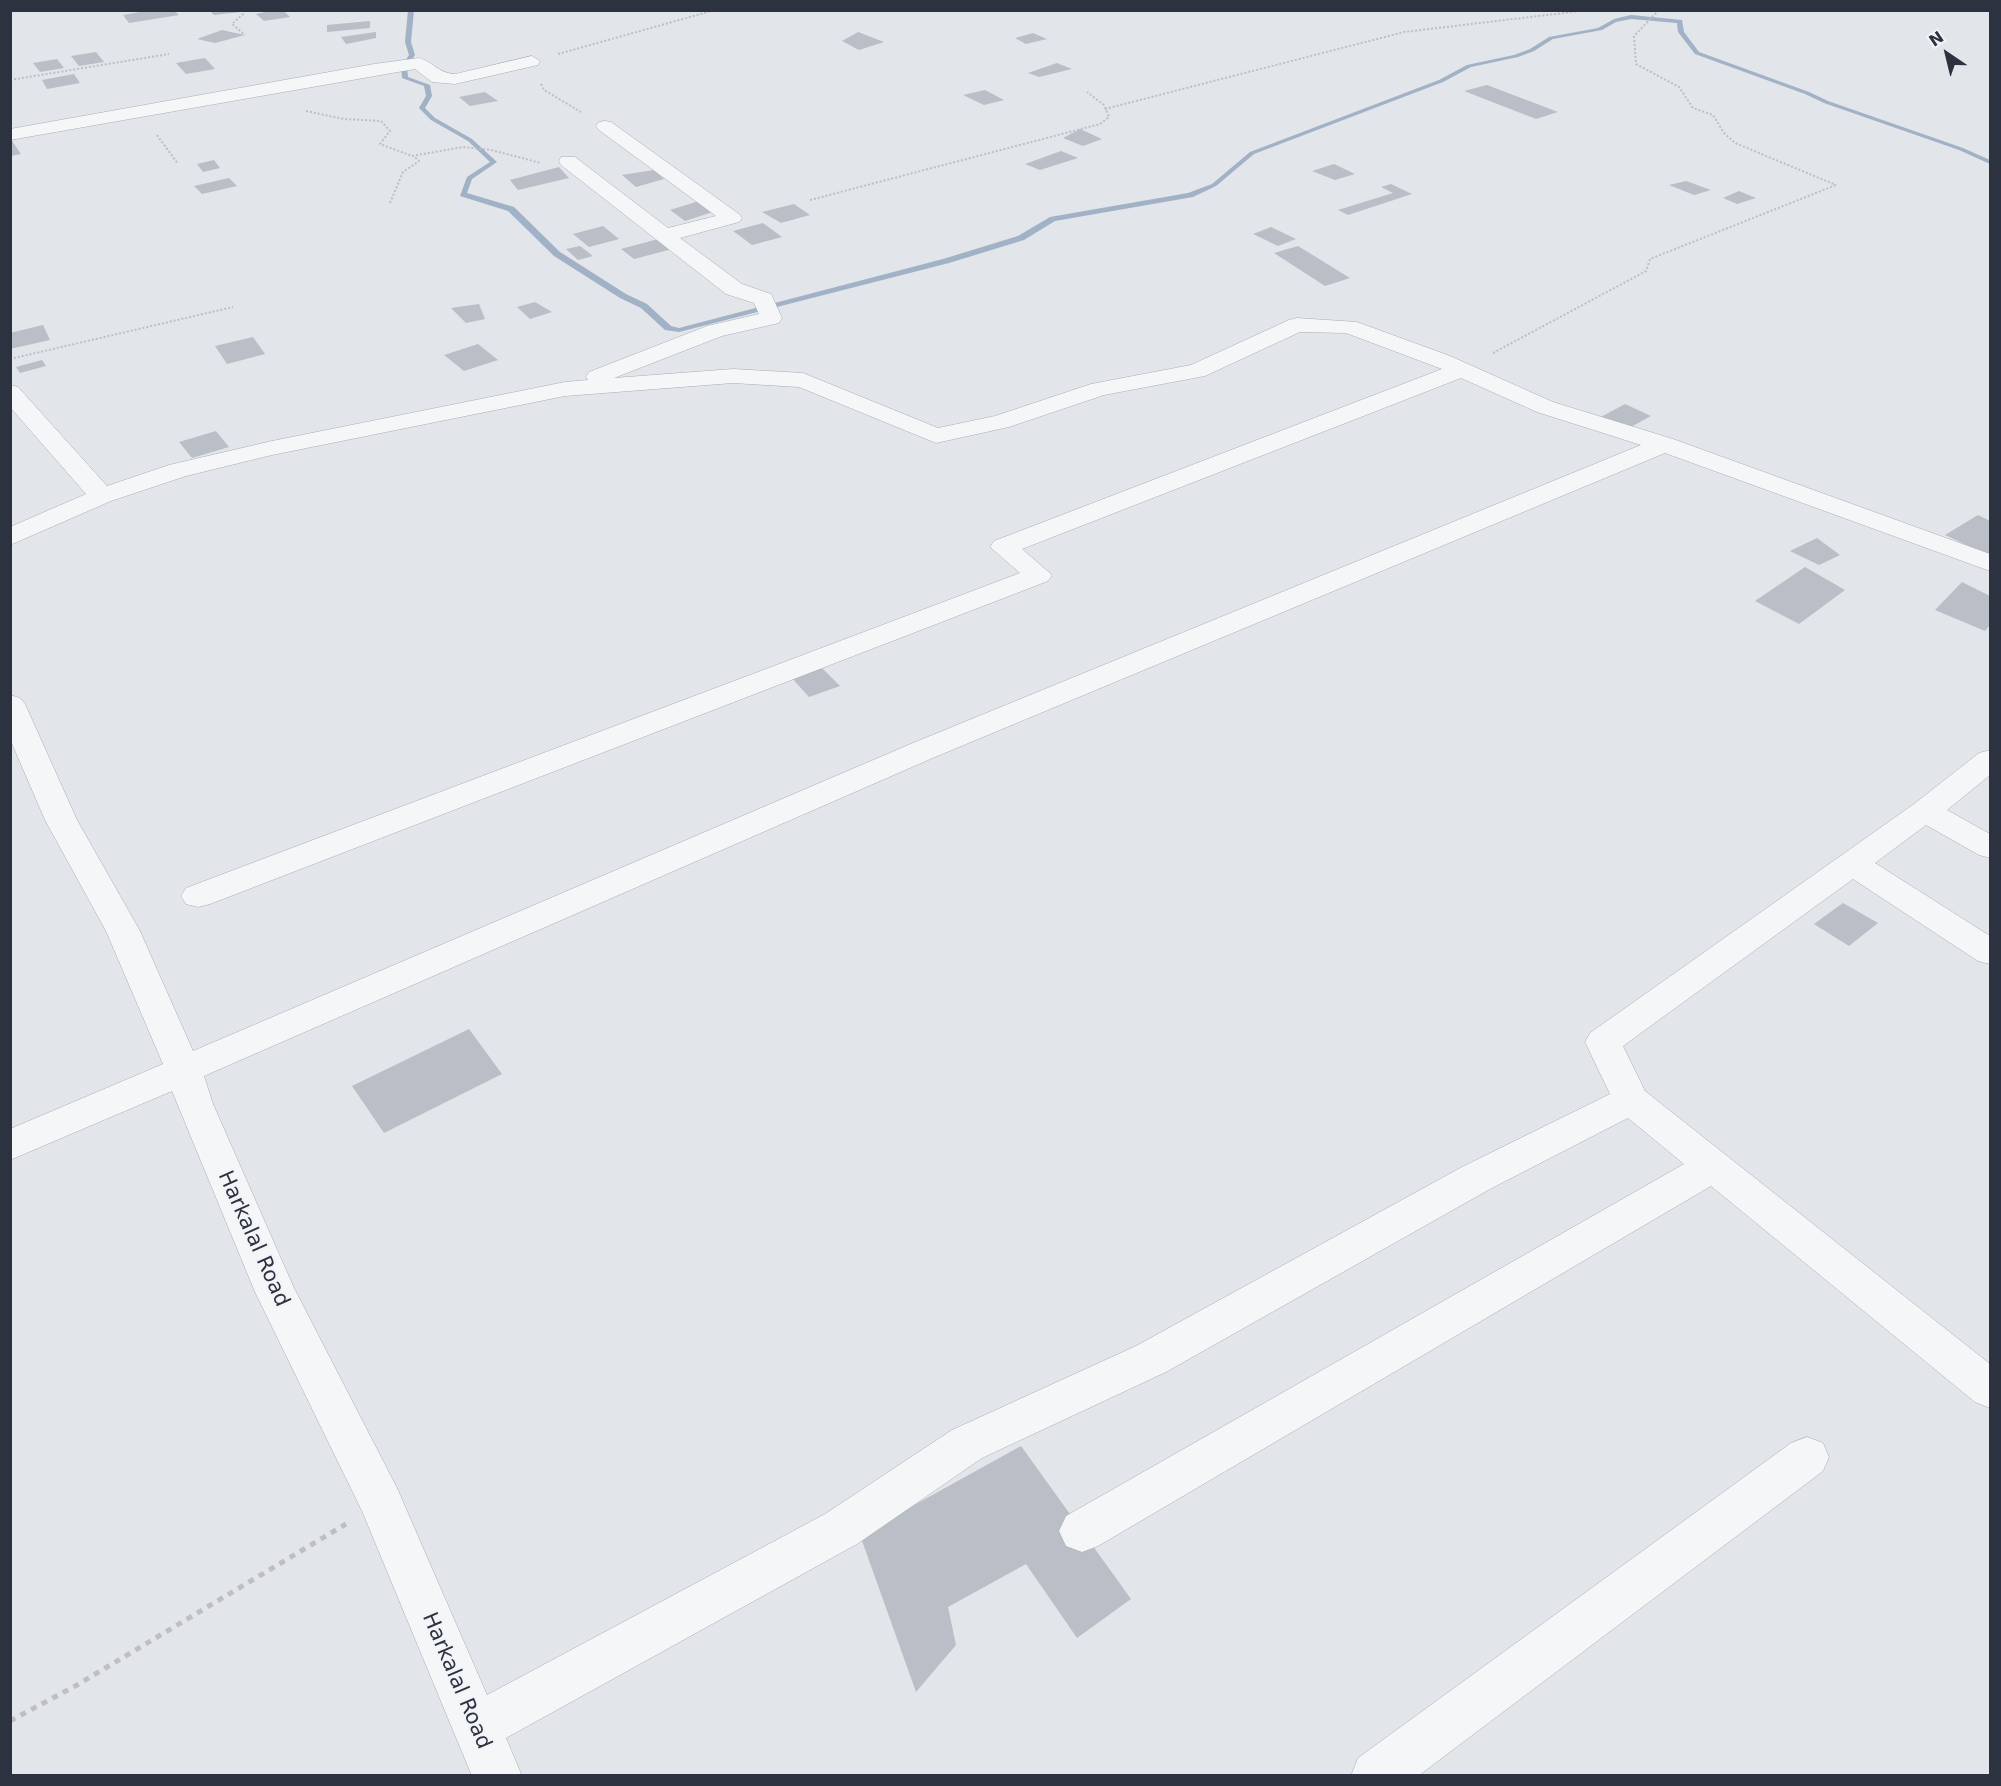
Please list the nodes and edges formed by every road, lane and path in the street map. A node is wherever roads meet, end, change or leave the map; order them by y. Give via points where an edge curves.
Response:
1 (241, 10) edge
2 (715, 10) edge
3 (1588, 10) edge
4 (1659, 10) edge
5 (245, 35) dead end
6 (170, 54) dead end
7 (532, 61) junction
8 (10, 80) edge
9 (1087, 92) dead end
10 (1105, 109) junction
11 (302, 111) dead end
12 (605, 126) joint
13 (10, 135) edge
14 (412, 156) junction
15 (568, 161) joint
16 (810, 200) dead end
17 (390, 203) dead end
18 (663, 236) junction
19 (233, 308) dead end
20 (10, 359) edge
21 (1461, 370) junction
22 (565, 390) junction
23 (10, 392) edge
24 (1664, 444) junction
25 (102, 496) junction
26 (10, 537) edge
27 (1990, 563) edge
28 (10, 704) edge
29 (1990, 760) edge
30 (1925, 811) junction
31 (1990, 847) edge
32 (1852, 863) junction
33 (198, 896) dead end
34 (1990, 952) edge
35 (184, 1070) junction
36 (1631, 1100) junction
37 (10, 1144) edge
38 (1713, 1166) junction
39 (1990, 1389) edge
40 (1807, 1457) dead end
41 (381, 1503) junction
42 (1082, 1532) dead end
43 (10, 1721) edge
44 (476, 1728) junction
45 (497, 1776) edge
46 (1376, 1776) edge

1 - 5 path via 243,14 231,24
2 - 7 path
3 - 10 path via 1404,32
4 - 21 path via 1634,36 1636,64 1679,87 1693,108 1713,115 1735,143 1836,185 1650,259 1646,271
6 - 8 path
7 - 12 path via 544,90
7 - 13 street via 455,79 438,78 419,63
9 - 10 path
10 - 16 path via 1108,117 1100,124
11 - 14 path via 381,121 390,131 380,144
12 - 18 street via 732,218
14 - 15 path via 463,147 492,150 537,163
14 - 17 path via 419,161 403,172
15 - 18 street
18 - 22 street via 734,289 763,299 771,318 715,331
19 - 20 path
21 - 22 street via 1349,327 1297,325 1197,371 1099,389 1001,422 936,436 803,380 733,376
21 - 24 street via 1545,407
21 - 33 street via 1003,547 1039,575
22 - 25 street via 272,447 178,470
23 - 25 street
24 - 27 street
24 - 35 street via 935,745
25 - 26 street
28 - 35 street, Harkalal Road via 61,820 123,931
29 - 30 street
30 - 31 street
30 - 32 street
32 - 34 street
32 - 36 street via 1603,1042
35 - 37 street
35 - 41 street, Harkalal Road via 194,1104 276,1292
36 - 38 street
36 - 44 street via 1476,1178 1151,1359 967,1444 841,1529
38 - 39 street
38 - 42 street
40 - 46 street
41 - 43 path
41 - 44 street, Harkalal Road
44 - 45 street, Harkalal Road

